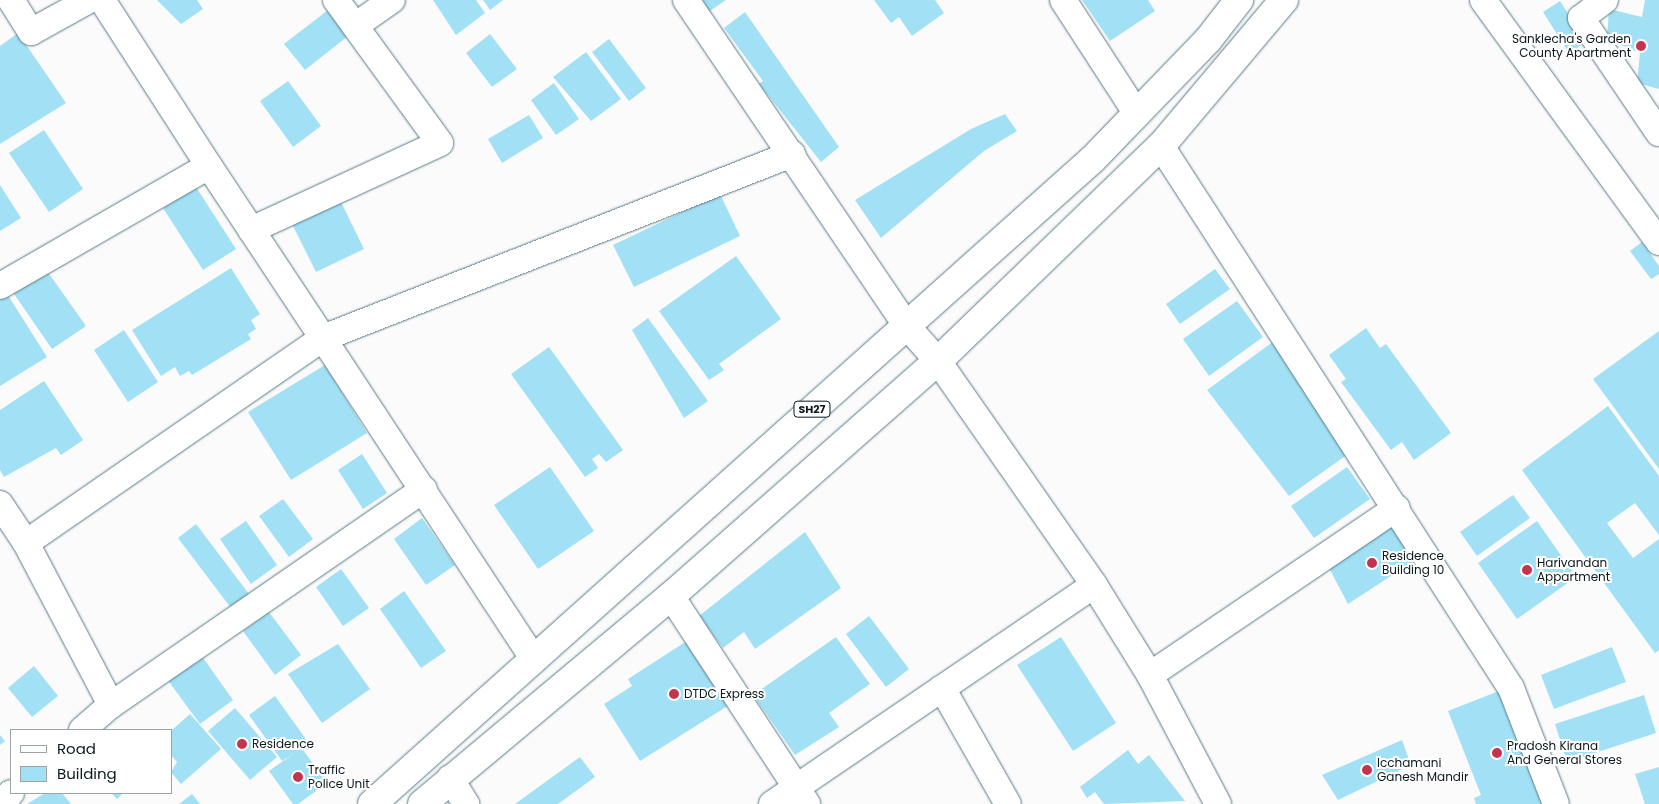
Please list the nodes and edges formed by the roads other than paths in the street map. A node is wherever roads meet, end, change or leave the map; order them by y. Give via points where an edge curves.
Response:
1 (89, 0) edge
2 (102, 0) edge
3 (336, 0) edge
4 (392, 0) edge
5 (686, 0) edge
6 (1063, 0) edge
7 (1238, 0) edge
8 (1284, 0) edge
9 (1483, 0) edge
10 (1605, 0) edge
11 (9, 11) edge
12 (355, 26) junction
13 (1137, 114) junction
14 (1659, 133) edge
15 (1161, 146) junction
16 (792, 154) junction
17 (208, 166) junction
18 (251, 230) junction
19 (1659, 242) edge
20 (0, 286) edge
21 (906, 325) junction
22 (322, 338) junction
23 (938, 360) junction
24 (424, 489) junction
25 (0, 504) edge
26 (1397, 508) junction
27 (26, 543) junction
28 (1094, 585) junction
29 (671, 596) junction
30 (533, 658) junction
31 (1150, 674) junction
32 (942, 688) junction
33 (111, 705) junction
34 (83, 729) edge
35 (450, 778) junction
36 (10, 794) edge
37 (801, 796) edge
38 (0, 802) edge
39 (372, 804) edge
40 (422, 804) edge
41 (466, 804) edge
42 (772, 804) edge
43 (1008, 804) edge
44 (1218, 804) edge
45 (1556, 804) edge

1 - 11 street via 31,32
2 - 17 street
3 - 12 street
4 - 12 street
5 - 16 street
6 - 13 street
7 - 13 main road, SH27 via 1208,40
8 - 15 main road
9 - 19 street
10 - 14 street via 1581,18
12 - 18 street via 440,143
13 - 21 main road, SH27 via 1093,159
15 - 23 main road
15 - 26 street
16 - 21 street
16 - 22 street
17 - 18 street
17 - 20 street
18 - 22 street
21 - 23 street
21 - 30 main road, SH27
22 - 24 street
22 - 27 street
23 - 28 street
23 - 29 main road
24 - 30 street
24 - 33 street
25 - 27 street
26 - 31 street
26 - 45 street via 1511,688
27 - 33 street
28 - 31 street
28 - 32 street
29 - 35 main road
29 - 37 street
30 - 39 main road, SH27
31 - 44 street
32 - 37 street
32 - 43 street
33 - 34 street
35 - 40 main road
35 - 41 street
36 - 38 street
37 - 42 street

